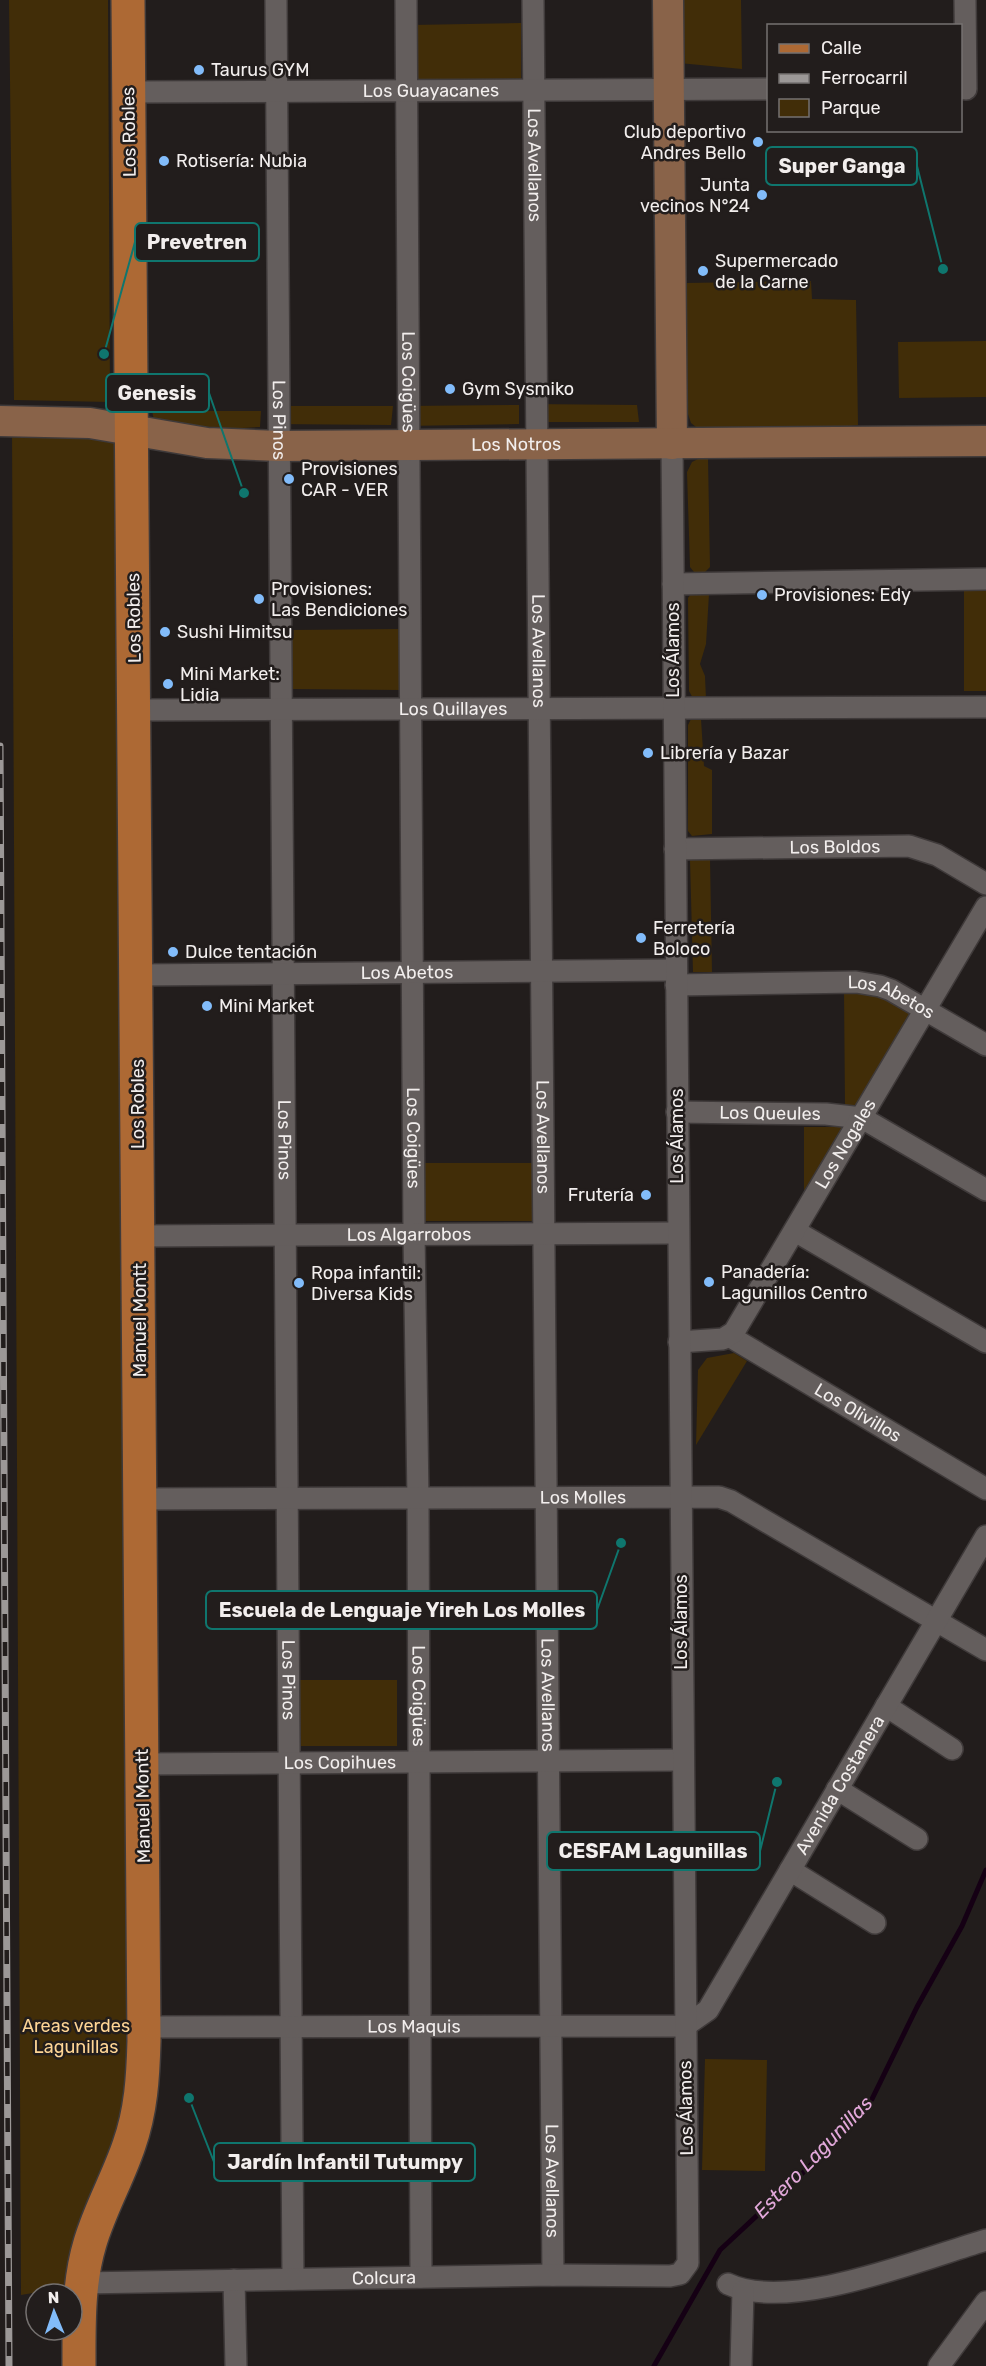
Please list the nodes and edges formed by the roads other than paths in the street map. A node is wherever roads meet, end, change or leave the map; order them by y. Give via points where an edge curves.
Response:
1 (128, 0) edge
2 (276, 0) edge
3 (406, 0) edge
4 (533, 0) edge
5 (668, 0) edge
6 (965, 0) edge
7 (767, 89) edge
8 (971, 89) edge
9 (534, 90) junction
10 (669, 90) junction
11 (277, 91) junction
12 (407, 91) junction
13 (129, 92) junction
14 (0, 422) edge
15 (132, 429) junction
16 (986, 441) edge
17 (537, 444) junction
18 (672, 444) junction
19 (409, 445) junction
20 (279, 446) junction
21 (986, 579) edge
22 (673, 584) junction
23 (986, 707) edge
24 (674, 708) junction
25 (411, 709) junction
26 (539, 709) junction
27 (135, 710) junction
28 (281, 710) junction
29 (675, 849) junction
30 (986, 884) edge
31 (986, 907) edge
32 (541, 972) junction
33 (412, 973) junction
34 (283, 974) junction
35 (137, 975) junction
36 (676, 978) junction
37 (926, 1010) junction
38 (986, 1045) edge
39 (677, 1112) junction
40 (862, 1118) junction
41 (986, 1190) edge
42 (795, 1231) junction
43 (543, 1233) junction
44 (678, 1233) junction
45 (414, 1234) junction
46 (285, 1235) junction
47 (139, 1236) junction
48 (729, 1336) junction
49 (679, 1342) junction
50 (986, 1342) edge
51 (986, 1489) edge
52 (680, 1497) junction
53 (548, 1498) junction
54 (141, 1499) junction
55 (418, 1499) junction
56 (287, 1500) junction
57 (986, 1536) edge
58 (936, 1620) junction
59 (986, 1650) edge
60 (886, 1706) junction
61 (952, 1749) dead end
62 (683, 1760) junction
63 (547, 1761) junction
64 (417, 1762) junction
65 (289, 1763) junction
66 (142, 1764) junction
67 (837, 1789) junction
68 (916, 1839) dead end
69 (790, 1870) junction
70 (875, 1923) dead end
71 (685, 2025) junction
72 (291, 2026) junction
73 (419, 2026) junction
74 (549, 2026) junction
75 (144, 2027) junction
76 (986, 2240) edge
77 (684, 2271) joint
78 (553, 2275) junction
79 (421, 2277) junction
80 (293, 2279) junction
81 (234, 2280) junction
82 (82, 2282) edge
83 (84, 2283) edge
84 (986, 2302) edge
85 (80, 2342) edge
86 (79, 2366) edge
87 (236, 2366) edge
88 (741, 2366) edge
89 (939, 2366) edge

1 - 13 main road, Los Robles
2 - 11 street, Los Pinos
3 - 12 street, Los Coigües
4 - 9 street, Los Avellanos
5 - 10 street, Los Álamos
6 - 8 street
7 - 10 street, Los Guayacanes
9 - 10 street, Los Guayacanes
9 - 12 street, Los Guayacanes
9 - 17 street, Los Avellanos
10 - 18 street, Los Álamos
11 - 12 street, Los Guayacanes
11 - 13 street, Los Guayacanes
11 - 20 street, Los Pinos
12 - 19 street, Los Coigües
13 - 15 main road, Los Robles
14 - 15 street, Los Notros
15 - 20 street, Los Notros via 207,443
15 - 27 main road, Los Robles
16 - 18 street, Los Notros
17 - 18 street, Los Notros
17 - 19 street, Los Notros
17 - 26 street, Los Avellanos
18 - 22 street, Los Álamos
19 - 20 street, Los Notros
19 - 25 street, Los Coigües
20 - 28 street, Los Pinos
21 - 22 street
22 - 24 street, Los Álamos
23 - 24 street, Los Quillayes
24 - 26 street, Los Quillayes
24 - 29 street, Los Álamos
25 - 26 street, Los Quillayes
25 - 28 street, Los Quillayes
25 - 33 street, Los Coigües
26 - 32 street, Los Avellanos
27 - 28 street, Los Quillayes
27 - 35 main road, Los Robles
28 - 34 street, Los Pinos
29 - 30 street, Los Boldos via 909,846 937,855
29 - 36 street, Los Álamos
31 - 37 street, Los Nogales
32 - 33 street, Los Abetos
32 - 36 street, Los Abetos
32 - 43 street, Los Avellanos
33 - 34 street, Los Abetos
33 - 45 street, Los Coigües
34 - 35 street, Los Abetos
34 - 46 street, Los Pinos
35 - 47 main road, Los Robles
36 - 37 street, Los Abetos via 867,983 891,990
36 - 39 street, Los Álamos
37 - 38 street, Los Abetos
37 - 40 street, Los Nogales
39 - 40 street, Los Queules
39 - 44 street, Los Álamos
40 - 41 street, Los Queules
40 - 42 street, Los Nogales
42 - 48 street, Los Nogales
42 - 50 street
43 - 44 street, Los Algarrobos
43 - 45 street, Los Algarrobos
43 - 53 street, Los Avellanos
44 - 49 street, Los Álamos
45 - 46 street, Los Algarrobos
45 - 55 street, Los Coigües
46 - 47 street, Los Algarrobos
46 - 56 street, Los Pinos
47 - 54 main road, Manuel Montt
48 - 49 street
48 - 51 street, Los Olivillos
49 - 52 street, Los Álamos
52 - 53 street, Los Molles
52 - 58 street, Los Molles via 713,1496 731,1501
52 - 62 street, Los Álamos
53 - 55 street, Los Molles
53 - 63 street, Los Avellanos
54 - 56 street, Los Molles
54 - 66 main road, Manuel Montt
55 - 56 street, Los Molles
55 - 64 street, Los Coigües
56 - 65 street, Los Pinos
57 - 58 street, Avenida Costanera
58 - 59 street, Los Molles
58 - 60 street, Avenida Costanera
60 - 61 street
60 - 67 street, Avenida Costanera
62 - 63 street, Los Copihues
62 - 71 street, Los Álamos
63 - 64 street, Los Copihues
63 - 74 street, Los Avellanos
64 - 65 street, Los Copihues
64 - 73 street, Los Coigües
65 - 66 street, Los Copihues
65 - 72 street, Los Pinos
66 - 75 main road, Manuel Montt
67 - 68 street
67 - 69 street, Avenida Costanera
69 - 70 street
69 - 71 street, Avenida Costanera via 708,2010
71 - 74 street, Los Maquis
71 - 77 street, Los Álamos via 688,2259
72 - 73 street, Los Maquis
72 - 75 street, Los Maquis
72 - 80 street, Los Pinos
73 - 74 street, Los Maquis
73 - 79 street, Los Coigües
74 - 78 street, Los Avellanos
75 - 82 main road, Manuel Montt via 142,2087 134,2127 97,2223
76 - 88 street via 829,2287 777,2294 735,2288
77 - 78 street, Colcura via 670,2276
78 - 79 street, Colcura
79 - 80 street, Colcura
80 - 81 street, Colcura
81 - 83 street, Colcura
81 - 87 street
84 - 89 street
85 - 86 main road, Manuel Montt

